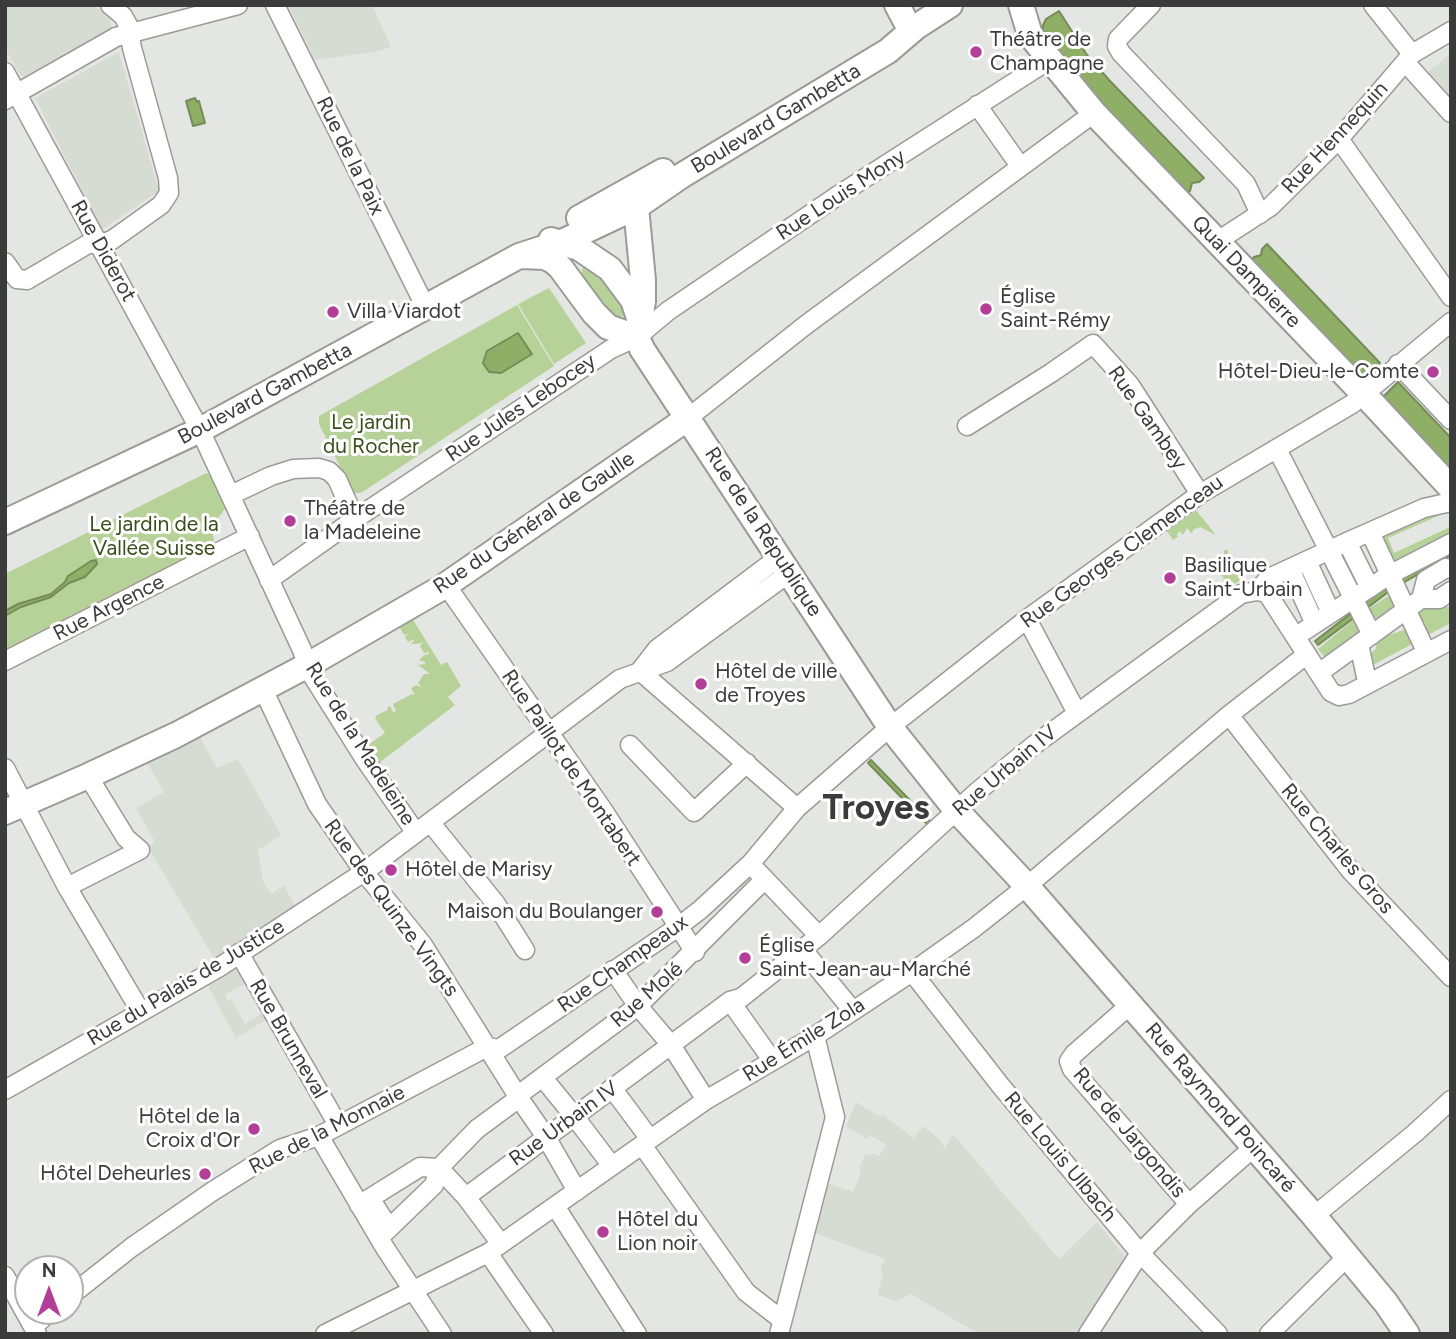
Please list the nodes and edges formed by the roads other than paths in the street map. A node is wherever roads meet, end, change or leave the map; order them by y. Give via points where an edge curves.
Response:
1 (110, 5) edge
2 (238, 5) edge
3 (275, 5) edge
4 (928, 5) edge
5 (950, 5) edge
6 (1021, 5) edge
7 (1036, 5) edge
8 (1151, 5) edge
9 (1373, 5) edge
10 (902, 13) edge
11 (1451, 31) edge
12 (130, 33) junction
13 (1046, 57) junction
14 (1408, 58) junction
15 (5, 72) edge
16 (11, 97) edge
17 (977, 105) junction
18 (1094, 113) junction
19 (1451, 113) edge
20 (1339, 139) junction
21 (1020, 166) junction
22 (610, 201) junction
23 (636, 206) junction
24 (1260, 214) junction
25 (568, 239) junction
26 (1216, 242) junction
27 (100, 244) junction
28 (519, 256) junction
29 (5, 262) edge
30 (576, 287) junction
31 (1451, 297) edge
32 (425, 306) junction
33 (1451, 322) edge
34 (638, 328) junction
35 (1398, 364) junction
36 (1365, 395) junction
37 (688, 418) junction
38 (1451, 420) edge
39 (967, 426) dead end
40 (200, 430) junction
41 (1277, 449) junction
42 (1444, 481) edge
43 (1200, 494) junction
44 (232, 495) junction
45 (1451, 502) edge
46 (1424, 508) junction
47 (355, 519) junction
48 (5, 522) edge
49 (1370, 532) junction
50 (250, 536) junction
51 (1347, 542) junction
52 (1451, 543) edge
53 (1330, 550) junction
54 (1307, 561) junction
55 (784, 565) junction
56 (1290, 569) junction
57 (1451, 569) edge
58 (270, 580) junction
59 (1392, 582) junction
60 (446, 584) junction
61 (1370, 588) junction
62 (1256, 591) junction
63 (1451, 591) edge
64 (1421, 599) junction
65 (1357, 606) junction
66 (1407, 610) junction
67 (1331, 613) junction
68 (1027, 619) junction
69 (1315, 624) junction
70 (1298, 635) dead end
71 (1366, 639) junction
72 (1451, 640) edge
73 (1423, 645) dead end
74 (1306, 655) junction
75 (5, 661) edge
76 (307, 665) junction
77 (1322, 670) dead end
78 (640, 671) junction
79 (1366, 677) dead end
80 (263, 689) junction
81 (1077, 713) junction
82 (1230, 715) junction
83 (890, 727) junction
84 (547, 733) junction
85 (630, 745) dead end
86 (747, 763) junction
87 (5, 768) edge
88 (88, 776) junction
89 (14, 808) edge
90 (796, 808) junction
91 (957, 811) junction
92 (423, 827) junction
93 (751, 863) junction
94 (364, 872) junction
95 (764, 880) junction
96 (1027, 886) junction
97 (67, 887) junction
98 (678, 927) junction
99 (819, 936) junction
100 (525, 950) dead end
101 (803, 950) junction
102 (695, 952) junction
103 (239, 953) junction
104 (612, 970) junction
105 (912, 972) junction
106 (1451, 977) edge
107 (730, 1001) junction
108 (1130, 1005) junction
109 (638, 1006) junction
110 (852, 1011) junction
111 (141, 1012) junction
112 (815, 1036) junction
113 (671, 1045) junction
114 (487, 1047) junction
115 (772, 1060) junction
116 (542, 1078) junction
117 (612, 1088) junction
118 (5, 1090) edge
119 (518, 1097) junction
120 (706, 1100) junction
121 (1451, 1100) edge
122 (572, 1113) junction
123 (338, 1125) junction
124 (319, 1136) junction
125 (546, 1137) junction
126 (646, 1142) junction
127 (1254, 1147) junction
128 (612, 1166) junction
129 (439, 1168) junction
130 (577, 1191) junction
131 (466, 1197) junction
132 (365, 1202) junction
133 (1189, 1204) junction
134 (555, 1206) junction
135 (1314, 1216) junction
136 (384, 1233) junction
137 (495, 1248) junction
138 (1140, 1254) junction
139 (1348, 1256) junction
140 (5, 1276) edge
141 (84, 1285) edge
142 (412, 1290) junction
143 (781, 1327) edge
144 (36, 1330) edge
145 (325, 1334) edge
146 (442, 1334) edge
147 (544, 1334) edge
148 (637, 1334) edge
149 (1088, 1334) edge
150 (1218, 1334) edge
151 (1269, 1334) edge
152 (1407, 1334) edge

1 - 12 street via 123,16
2 - 12 street
3 - 32 street, Rue de la Paix
4 - 10 street, Boulevard Gambetta
5 - 23 street, Boulevard Gambetta via 888,51
6 - 13 street, Quai Dampierre via 1030,35
7 - 13 street, Quai Dampierre via 1036,31
8 - 24 street via 1121,34 1117,46 1246,184
9 - 14 street
10 - 22 street, Boulevard Gambetta via 835,70
11 - 14 street, Rue Hennequin
12 - 16 street
12 - 27 street via 169,178 169,193 161,205
13 - 17 street, Rue Louis Mony
13 - 18 street, Quai Dampierre
14 - 19 street
14 - 20 street, Rue Hennequin
15 - 16 street, Rue Diderot
16 - 27 street, Rue Diderot
17 - 21 street
17 - 34 street, Rue Louis Mony
18 - 21 street, Rue du Général de Gaulle
18 - 26 street, Quai Dampierre
20 - 24 street, Rue Hennequin
20 - 31 street
21 - 37 street, Rue du Général de Gaulle
22 - 25 street
22 - 25 street, Boulevard Gambetta
23 - 25 street, Boulevard Gambetta
23 - 34 street via 643,280
24 - 26 street, Rue Hennequin
25 - 28 street, Boulevard Gambetta
25 - 30 street
25 - 34 street, Rue de la République via 621,281 633,300
26 - 36 street, Quai Dampierre
27 - 29 street via 88,244 27,280 17,279
27 - 40 street, Rue Diderot
28 - 30 street via 553,261
28 - 32 street, Boulevard Gambetta
30 - 34 street via 608,327
32 - 40 street, Boulevard Gambetta
33 - 35 street, Rue Georges Clemenceau
34 - 37 street, Rue de la République via 642,349
34 - 47 street, Rue Jules Lebocey
35 - 36 street, Rue Georges Clemenceau
35 - 38 street
36 - 41 street, Rue Georges Clemenceau
36 - 42 street, Quai Dampierre
37 - 55 street, Rue de la République
37 - 60 street, Rue du Général de Gaulle
39 - 43 street, Rue Gambey via 1093,344 1130,385
40 - 44 street, Rue Diderot
40 - 48 street, Boulevard Gambetta
41 - 43 street, Rue Georges Clemenceau
41 - 53 street
42 - 46 street
43 - 68 street, Rue Georges Clemenceau
44 - 47 street via 293,469 319,468 337,479
44 - 50 street, Rue de la Madeleine
45 - 46 street, Rue Urbain IV
46 - 49 street, Rue Urbain IV
47 - 58 street, Rue Jules Lebocey
49 - 51 street, Rue Urbain IV
49 - 59 street
50 - 58 street, Rue de la Madeleine
50 - 75 street, Rue Argence
51 - 53 street, Rue Urbain IV
51 - 61 street
52 - 59 street
53 - 54 street, Rue Urbain IV
53 - 65 street
54 - 56 street, Rue Urbain IV
54 - 67 street
55 - 78 street via 657,649
55 - 83 street, Rue de la République
56 - 62 street, Rue Urbain IV via 1269,578
56 - 69 street
57 - 64 street via 1426,580
58 - 76 street, Rue de la Madeleine
59 - 61 street
59 - 66 street
60 - 76 street, Rue du Général de Gaulle
60 - 84 street, Rue Paillot de Montabert
61 - 65 street
62 - 74 street via 1267,593
62 - 81 street, Rue Urbain IV via 1241,594
63 - 64 street via 1439,599
64 - 66 street
65 - 67 street
65 - 71 street
66 - 71 street
66 - 73 street
67 - 69 street
68 - 81 street
68 - 83 street, Rue Georges Clemenceau
69 - 70 street
71 - 77 street
71 - 79 street
72 - 74 street via 1339,696 1331,692
74 - 82 street, Rue Émile Zola
76 - 80 street, Rue du Général de Gaulle
76 - 92 street, Rue de la Madeleine via 364,758
78 - 84 street, Rue du Palais de Justice via 620,680
78 - 86 street
80 - 88 street, Rue du Général de Gaulle
80 - 94 street, Rue des Quinze Vingts via 317,804
81 - 91 street, Rue Urbain IV
82 - 96 street, Rue Émile Zola
82 - 106 street, Rue Charles Gros via 1350,870
83 - 90 street, Rue Georges Clemenceau
83 - 91 street, Rue de la République
84 - 92 street, Rue du Palais de Justice
84 - 98 street, Rue Paillot de Montabert
85 - 86 street via 694,812
86 - 90 street
87 - 89 street
88 - 89 street, Rue du Général de Gaulle
88 - 97 street via 126,838 140,850
89 - 97 street
90 - 93 street, Rue Champeaux
91 - 96 street, Rue Raymond Poincaré
91 - 99 street, Rue Urbain IV
92 - 94 street, Rue du Palais de Justice
92 - 100 street, Rue de la Madeleine via 496,904
93 - 95 street
93 - 98 street, Rue Champeaux
94 - 103 street, Rue du Palais de Justice
94 - 114 street, Rue des Quinze Vingts via 423,945
95 - 99 street
95 - 102 street, Rue Molé
96 - 105 street, Rue Émile Zola
96 - 108 street, Rue Raymond Poincaré
97 - 111 street
98 - 102 street, Rue Paillot de Montabert
98 - 104 street, Rue Champeaux
99 - 101 street, Rue Urbain IV
101 - 107 street, Rue Urbain IV via 741,998
101 - 110 street
102 - 109 street, Rue Molé
103 - 111 street, Rue du Palais de Justice
103 - 123 street, Rue Brunneval
104 - 109 street
104 - 114 street, Rue Champeaux via 499,1049
105 - 110 street, Rue Émile Zola
105 - 138 street, Rue Louis Ulbach
107 - 113 street, Rue Urbain IV
107 - 115 street
108 - 127 street, Rue Raymond Poincaré
108 - 133 street, Rue de Jargondis via 1069,1062
109 - 113 street
109 - 116 street, Rue Molé
110 - 112 street, Rue Émile Zola
111 - 118 street, Rue du Palais de Justice
112 - 115 street, Rue Émile Zola
112 - 143 street via 835,1117
113 - 117 street, Rue Urbain IV
113 - 120 street
114 - 119 street, Rue des Quinze Vingts
114 - 123 street, Rue de la Monnaie
115 - 120 street, Rue Émile Zola
116 - 119 street, Rue Molé
116 - 122 street
117 - 122 street, Rue Urbain IV
117 - 126 street
119 - 125 street, Rue des Quinze Vingts
119 - 129 street, Rue Molé via 477,1129
120 - 126 street, Rue Émile Zola
121 - 135 street
122 - 125 street, Rue Urbain IV
122 - 128 street
123 - 124 street, Rue de la Monnaie
124 - 132 street
124 - 141 street, Rue de la Monnaie via 280,1150 212,1191
125 - 130 street, Rue des Quinze Vingts
125 - 131 street, Rue Urbain IV
126 - 128 street, Rue Émile Zola
126 - 143 street via 746,1292
127 - 133 street
127 - 135 street, Rue Raymond Poincaré
128 - 130 street, Rue Émile Zola
129 - 131 street
129 - 132 street via 420,1167
129 - 136 street, Rue Molé via 435,1185
130 - 134 street, Rue Émile Zola
131 - 137 street
132 - 136 street
133 - 138 street
134 - 137 street, Rue Émile Zola
134 - 148 street
135 - 139 street, Rue Raymond Poincaré
136 - 142 street
137 - 142 street, Rue Émile Zola
137 - 147 street
138 - 149 street
138 - 150 street, Rue Louis Ulbach
139 - 151 street
139 - 152 street, Rue Raymond Poincaré
140 - 144 street
142 - 145 street, Rue Émile Zola
142 - 146 street

